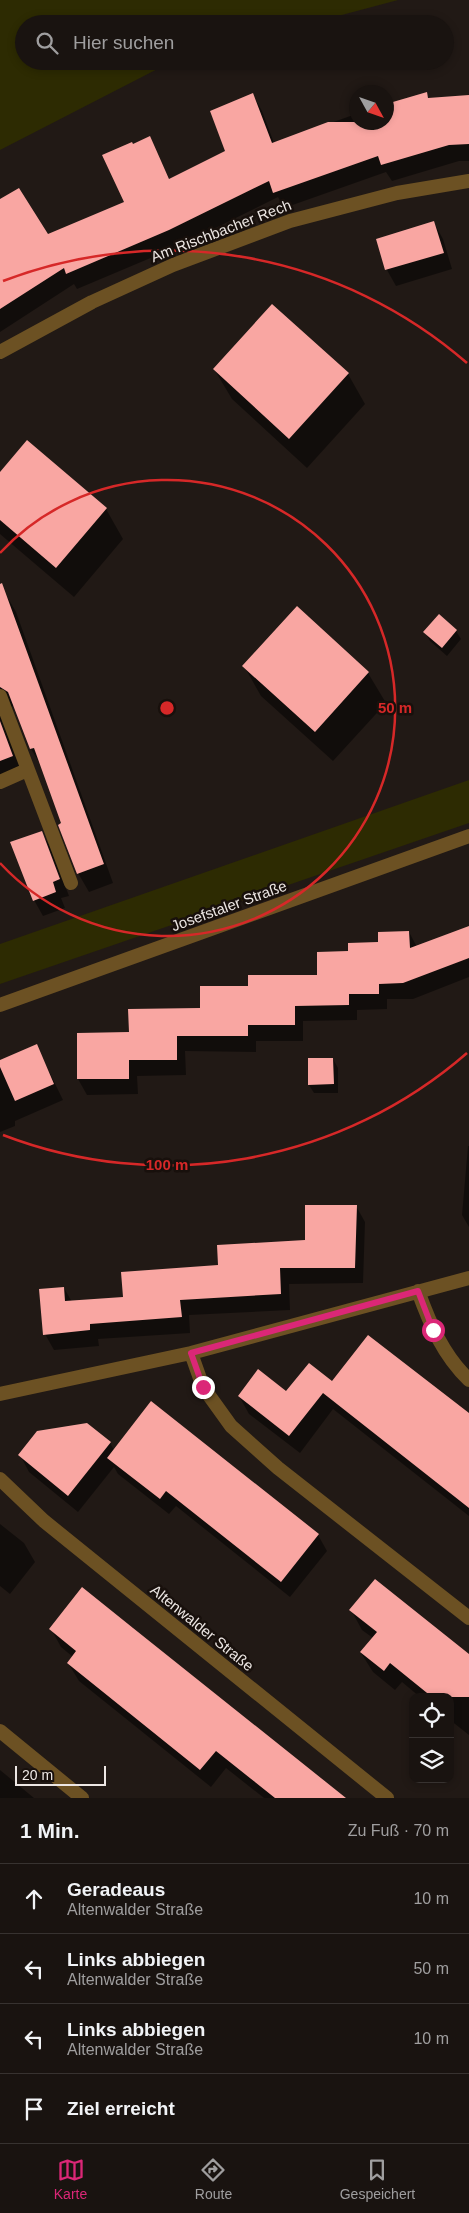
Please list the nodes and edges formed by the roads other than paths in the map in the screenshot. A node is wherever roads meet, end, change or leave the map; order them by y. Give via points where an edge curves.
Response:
1 (469, 181) edge
2 (0, 352) edge
3 (0, 696) edge
4 (27, 770) junction
5 (0, 782) edge
6 (469, 836) edge
7 (71, 882) dead end
8 (0, 1006) edge
9 (469, 1278) edge
10 (418, 1291) junction
11 (191, 1353) junction
12 (469, 1380) edge
13 (0, 1394) edge
14 (0, 1479) edge
15 (469, 1618) edge
16 (0, 1732) edge
17 (82, 1798) edge
18 (387, 1798) edge

1 - 2 street, Am Rischbacher Rech via 397,193 290,221 128,285
3 - 4 street
4 - 5 street
4 - 7 street
6 - 8 street, Josefstaler Straße
9 - 10 street
10 - 11 street
10 - 12 street via 433,1330 455,1366
11 - 13 street
11 - 15 street via 203,1387 231,1426 278,1468
14 - 18 street, Altenwalder Straße via 44,1521
16 - 17 street

